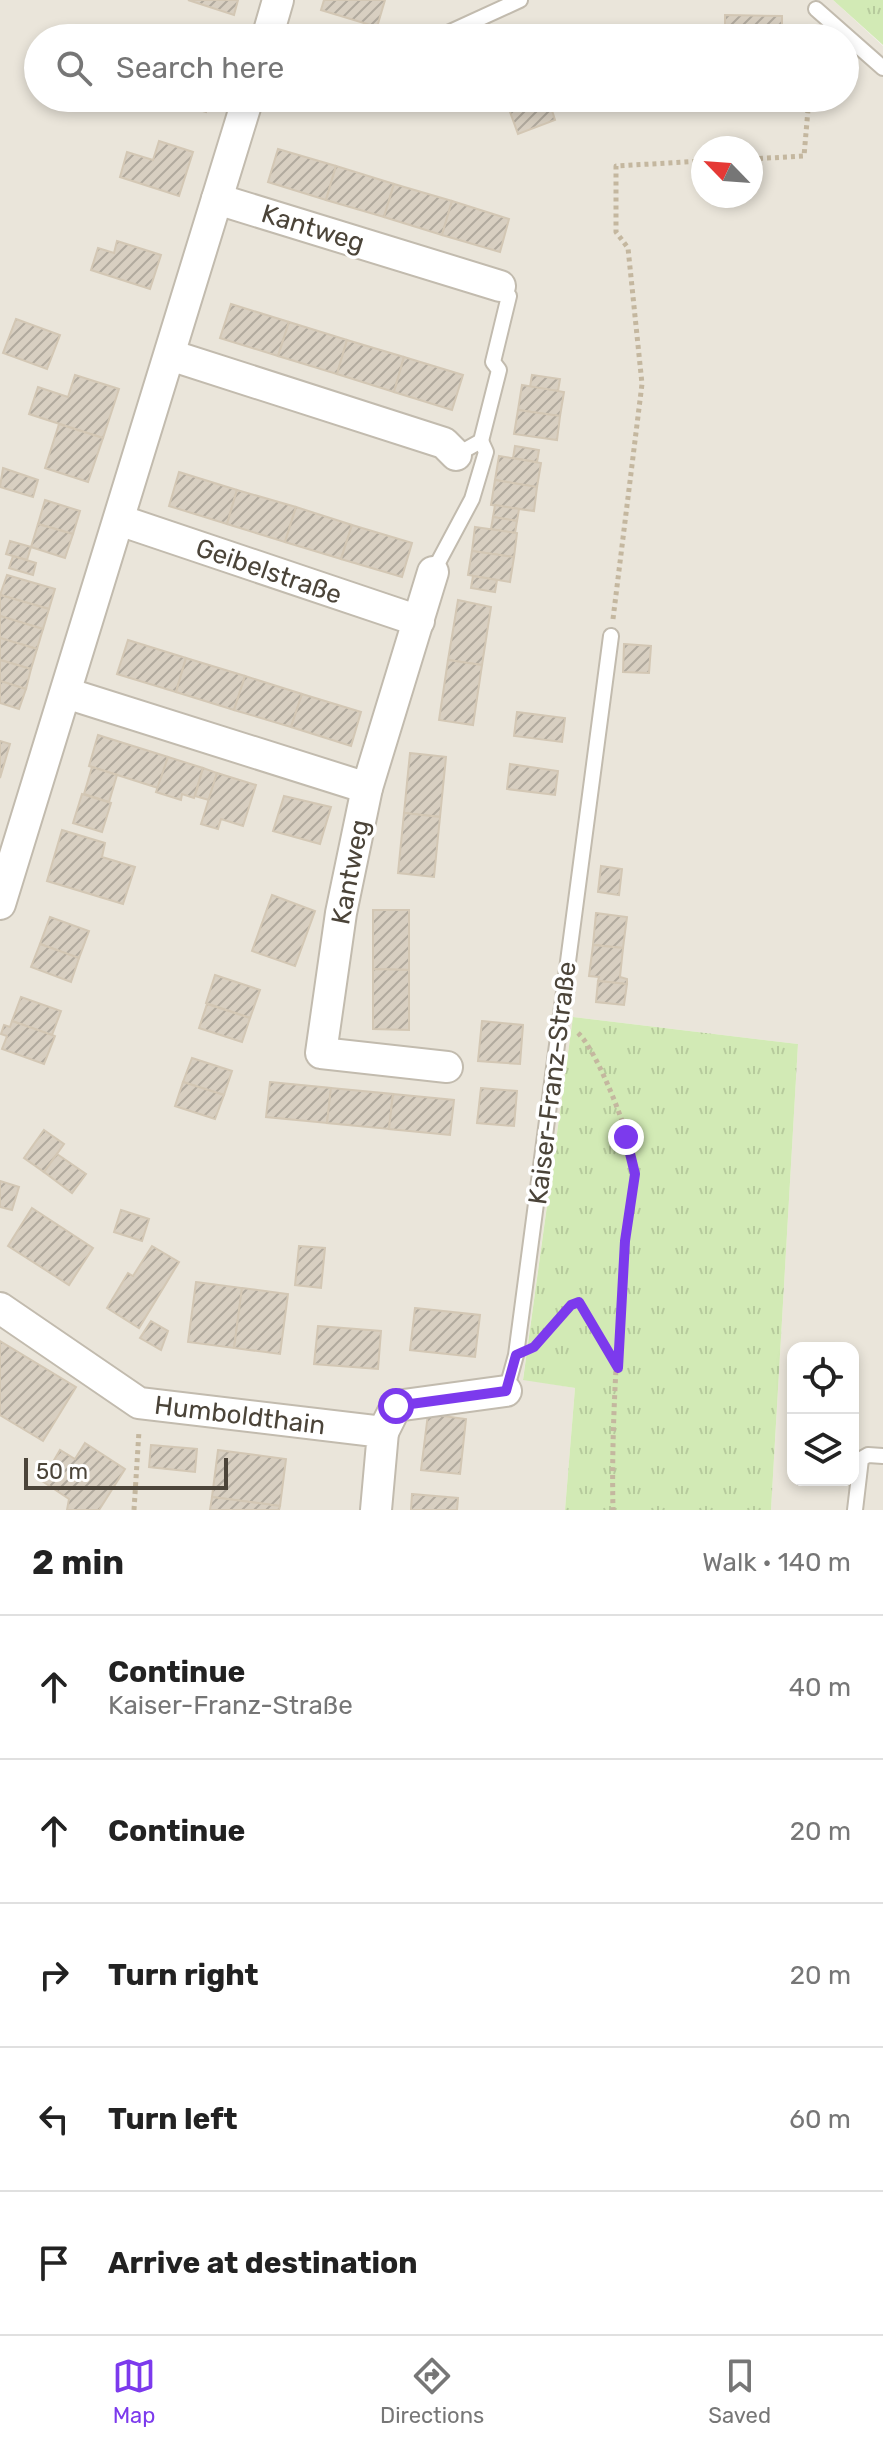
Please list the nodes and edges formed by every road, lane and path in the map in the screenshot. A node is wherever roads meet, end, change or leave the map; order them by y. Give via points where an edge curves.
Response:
1 (278, 0) edge
2 (520, 0) edge
3 (816, 9) dead end
4 (271, 24) edge
5 (468, 24) edge
6 (833, 24) edge
7 (859, 47) edge
8 (883, 68) edge
9 (244, 112) edge
10 (808, 112) edge
11 (763, 158) edge
12 (691, 162) edge
13 (217, 199) junction
14 (500, 286) joint
15 (170, 355) junction
16 (468, 448) junction
17 (119, 520) junction
18 (433, 572) joint
19 (419, 621) junction
20 (611, 636) joint
21 (66, 693) junction
22 (367, 788) junction
23 (0, 904) edge
24 (560, 1017) junction
25 (447, 1067) dead end
26 (0, 1308) edge
27 (516, 1355) junction
28 (618, 1368) junction
29 (506, 1391) joint
30 (139, 1403) junction
31 (383, 1432) junction
32 (883, 1456) edge
33 (134, 1510) edge
34 (376, 1510) edge
35 (613, 1510) edge
36 (855, 1510) edge

1 - 4 street
2 - 5 lane
3 - 6 lane
7 - 8 lane
9 - 13 street
10 - 11 path via 804,156
12 - 20 path via 616,166 616,232 628,248 642,384
13 - 14 street, Kantweg
13 - 15 street
14 - 16 lane via 509,296 493,362 499,370
15 - 16 street
15 - 17 street
16 - 18 lane via 486,452 472,499
17 - 19 street, Geibelstraße
17 - 21 street
18 - 19 street, Kantweg
19 - 22 street, Kantweg
20 - 24 lane, Kaiser-Franz-Straße
21 - 22 street
21 - 23 street
22 - 25 street, Kantweg via 341,913 321,1053
24 - 27 lane, Kaiser-Franz-Straße
24 - 28 path via 590,1048 633,1155
26 - 30 street, Humboldthain
27 - 28 path via 534,1347 579,1302
27 - 29 lane, Kaiser-Franz-Straße
28 - 35 path
29 - 31 street, Kaiser-Franz-Straße via 396,1406
30 - 31 street, Humboldthain
30 - 33 path
31 - 34 street
32 - 36 lane via 861,1459

